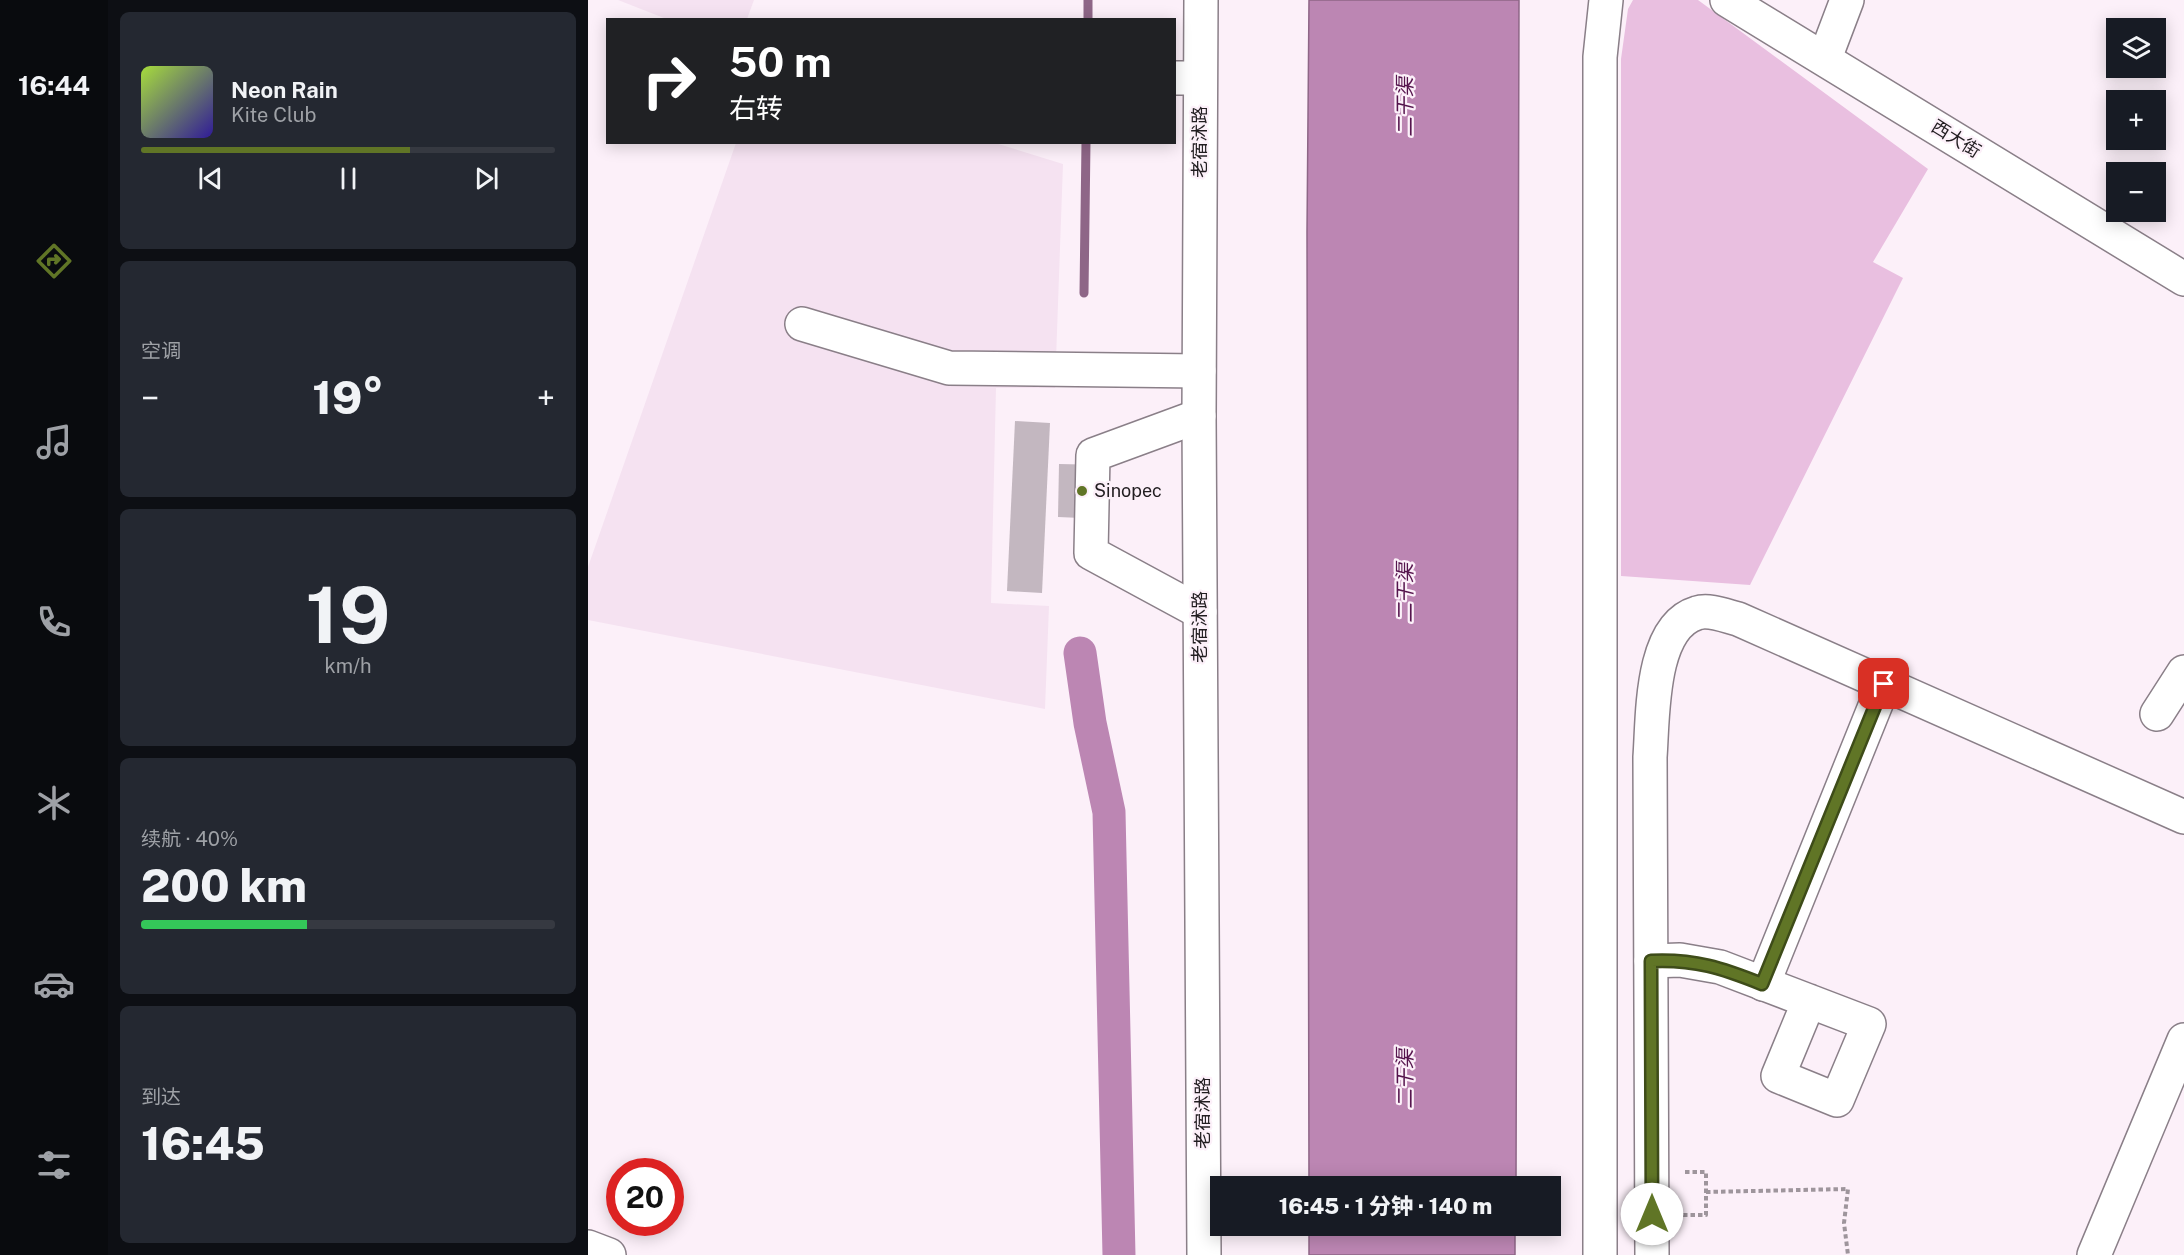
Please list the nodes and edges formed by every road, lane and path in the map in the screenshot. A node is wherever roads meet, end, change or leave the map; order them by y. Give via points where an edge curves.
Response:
1 (1201, 0) edge
2 (1606, 0) edge
3 (1727, 0) edge
4 (1847, 0) edge
5 (1825, 58) junction
6 (1187, 78) edge
7 (2184, 279) edge
8 (802, 324) dead end
9 (1199, 371) junction
10 (1199, 417) junction
11 (1200, 612) junction
12 (2184, 672) edge
13 (1884, 684) junction
14 (2157, 714) dead end
15 (2184, 818) edge
16 (1651, 961) junction
17 (1762, 984) junction
18 (1809, 1001) dead end
19 (2184, 1040) edge
20 (1706, 1192) dead end
21 (588, 1247) edge
22 (609, 1255) edge
23 (1203, 1255) edge
24 (1600, 1255) edge
25 (1652, 1255) edge
26 (1848, 1255) edge
27 (2094, 1255) edge

1 - 6 street, 老宿沭路
2 - 24 street via 1600,57
3 - 5 street, 西大街
4 - 5 street
5 - 7 street, 西大街
6 - 9 street, 老宿沭路
8 - 9 street via 949,368
9 - 10 street, 老宿沭路
10 - 11 street, 老宿沭路
10 - 11 street via 1093,455 1091,553
11 - 23 street, 老宿沭路
12 - 14 street
13 - 15 street
13 - 16 street via 1738,619 1712,613 1698,612 1683,620 1668,637 1656,691 1650,757
13 - 17 street
16 - 17 street via 1680,960 1720,967
16 - 25 street
17 - 18 street
19 - 27 street
20 - 26 path via 1848,1189 1844,1222
21 - 22 street

